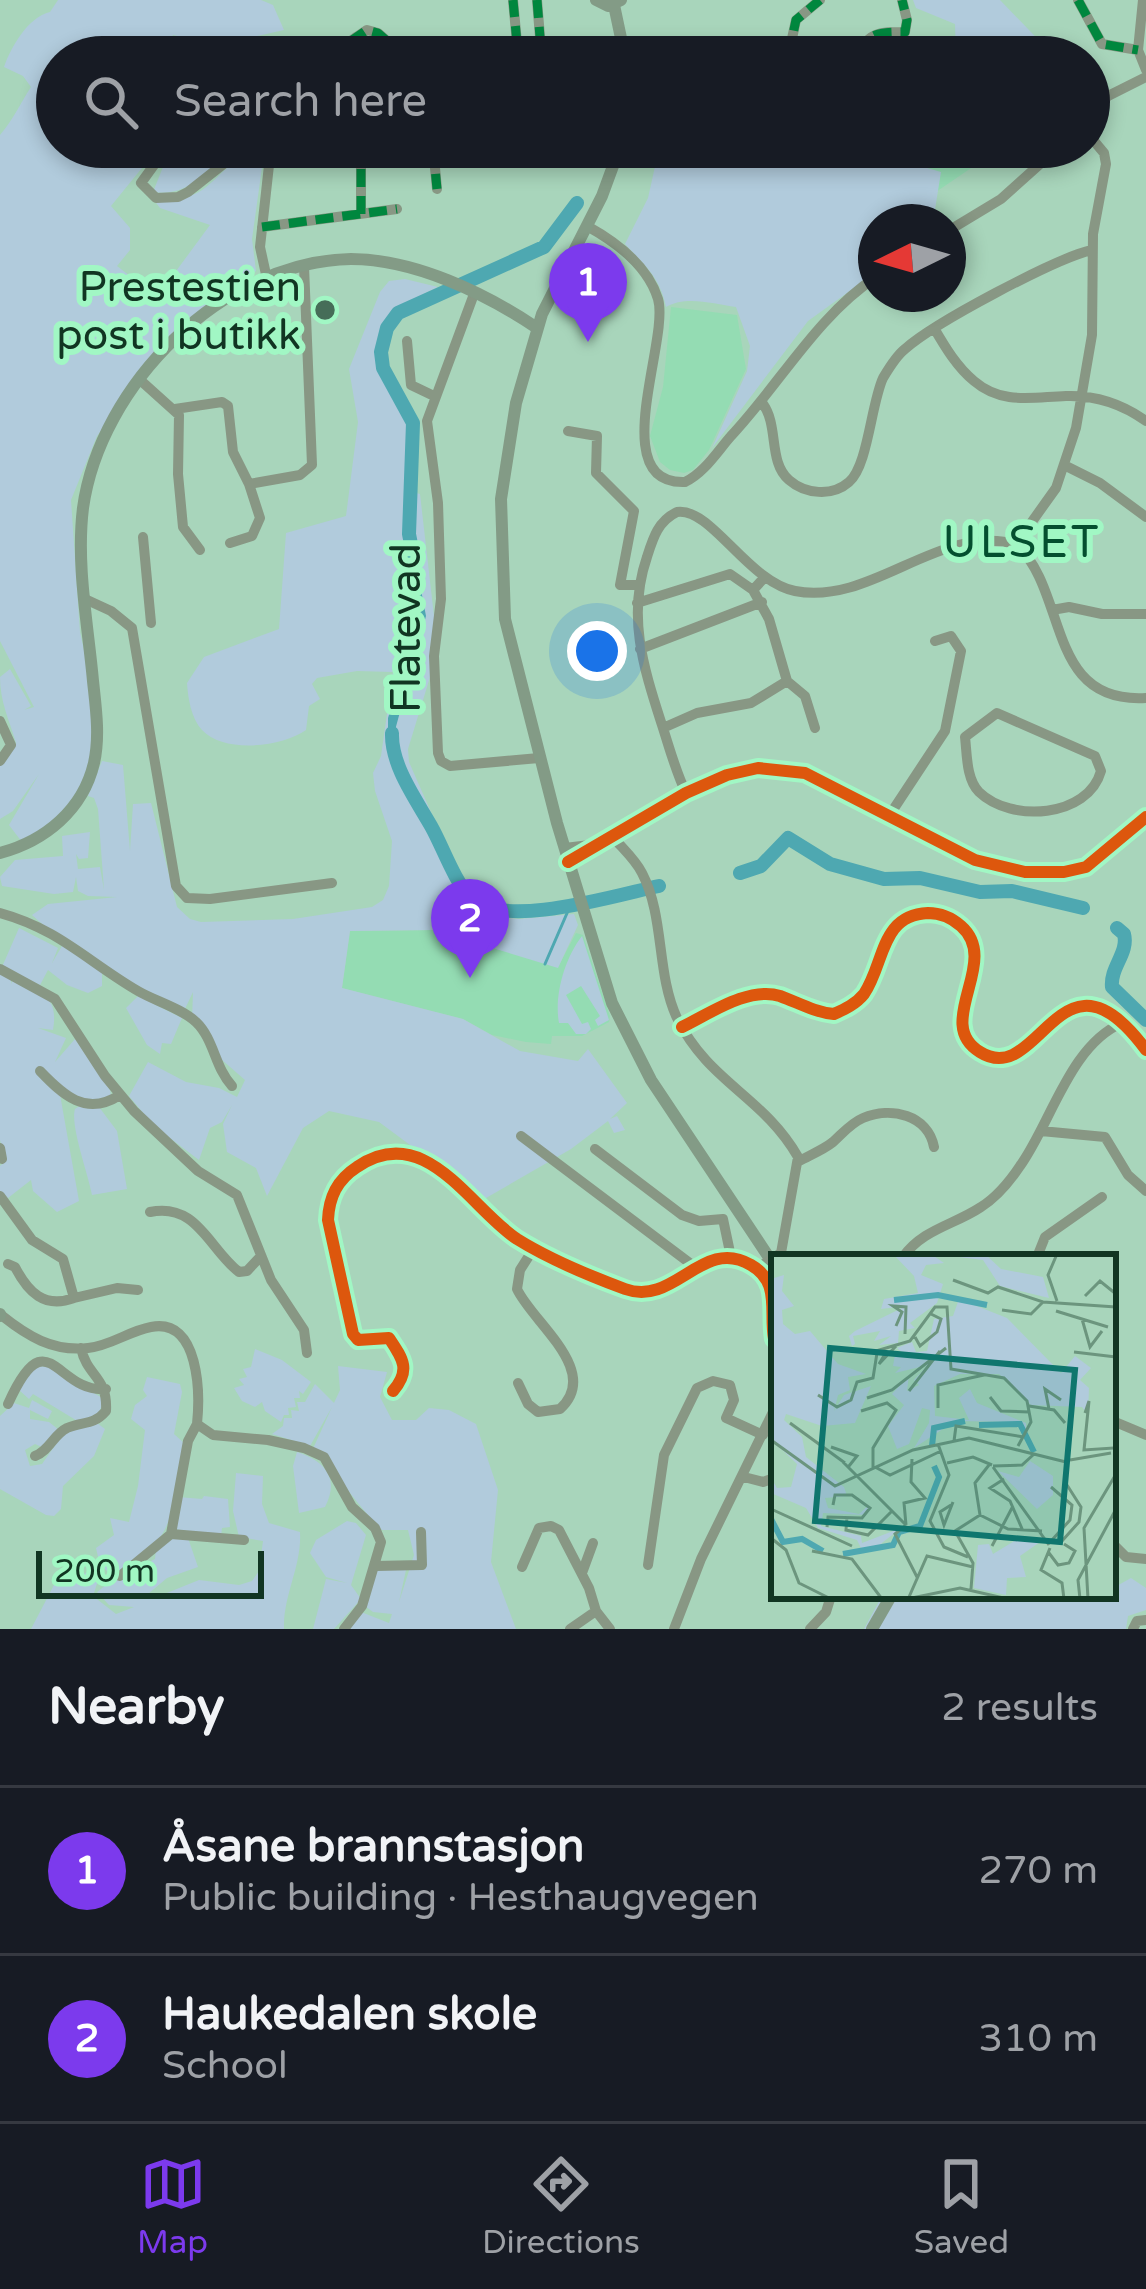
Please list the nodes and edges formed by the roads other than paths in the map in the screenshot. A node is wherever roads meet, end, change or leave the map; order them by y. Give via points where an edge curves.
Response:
1 (513, 0) edge
2 (538, 0) edge
3 (596, 0) edge
4 (820, 0) edge
5 (902, 0) edge
6 (1078, 0) edge
7 (1144, 0) edge
8 (617, 3) edge
9 (516, 36) edge
10 (540, 36) edge
11 (622, 36) edge
12 (793, 36) edge
13 (869, 36) edge
14 (1098, 36) edge
15 (1110, 45) edge
16 (1138, 50) junction
17 (1146, 74) edge
18 (1110, 95) edge
19 (151, 168) edge
20 (218, 168) edge
21 (269, 168) edge
22 (361, 168) edge
23 (436, 168) edge
24 (611, 168) edge
25 (1035, 168) edge
26 (1105, 168) edge
27 (437, 189) dead end
28 (397, 209) dead end
29 (361, 214) junction
30 (966, 220) edge
31 (262, 227) junction
32 (584, 232) junction
33 (1092, 250) junction
34 (304, 266) junction
35 (267, 279) junction
36 (858, 291) edge
37 (474, 294) junction
38 (504, 307) junction
39 (542, 314) junction
40 (537, 328) junction
41 (934, 328) junction
42 (407, 340) dead end
43 (139, 379) junction
44 (434, 396) junction
45 (1083, 397) junction
46 (763, 404) junction
47 (175, 410) junction
48 (1146, 421) edge
49 (568, 431) dead end
50 (1066, 466) junction
51 (680, 483) junction
52 (249, 484) junction
53 (682, 511) junction
54 (1146, 517) edge
55 (143, 537) dead end
56 (230, 543) dead end
57 (1016, 544) junction
58 (200, 550) dead end
59 (764, 578) junction
60 (639, 586) junction
61 (753, 590) junction
62 (85, 599) junction
63 (762, 602) junction
64 (637, 603) junction
65 (1052, 610) junction
66 (1146, 614) edge
67 (151, 623) dead end
68 (935, 641) dead end
69 (640, 650) junction
70 (788, 681) junction
71 (1146, 698) edge
72 (0, 722) edge
73 (663, 728) junction
74 (814, 728) dead end
75 (945, 731) junction
76 (964, 737) junction
77 (539, 758) junction
78 (0, 761) edge
79 (686, 793) junction
80 (889, 815) junction
81 (1146, 817) edge
82 (607, 840) junction
83 (0, 853) edge
84 (566, 855) junction
85 (332, 883) dead end
86 (0, 913) edge
87 (0, 969) edge
88 (1122, 1023) junction
89 (682, 1027) junction
90 (1146, 1050) edge
91 (40, 1071) dead end
92 (232, 1086) dead end
93 (120, 1095) junction
94 (1041, 1130) junction
95 (521, 1136) dead end
96 (934, 1147) dead end
97 (595, 1149) dead end
98 (799, 1161) junction
99 (1146, 1191) edge
100 (0, 1196) edge
101 (1102, 1197) dead end
102 (150, 1213) dead end
103 (534, 1248) junction
104 (772, 1254) edge
105 (906, 1254) edge
106 (1037, 1254) edge
107 (261, 1256) junction
108 (731, 1257) junction
109 (770, 1261) edge
110 (8, 1264) dead end
111 (695, 1267) junction
112 (138, 1290) dead end
113 (74, 1298) junction
114 (0, 1315) edge
115 (81, 1348) junction
116 (308, 1353) dead end
117 (518, 1383) dead end
118 (106, 1389) junction
119 (393, 1391) dead end
120 (8, 1404) dead end
121 (771, 1417) edge
122 (1116, 1422) edge
123 (197, 1424) junction
124 (1146, 1435) edge
125 (763, 1436) junction
126 (35, 1456) dead end
127 (744, 1477) junction
128 (771, 1479) edge
129 (422, 1532) dead end
130 (171, 1534) junction
131 (244, 1540) dead end
132 (593, 1543) dead end
133 (1116, 1547) edge
134 (1146, 1559) edge
135 (376, 1565) junction
136 (648, 1565) dead end
137 (522, 1568) dead end
138 (582, 1575) junction
139 (120, 1576) dead end
140 (830, 1599) edge
141 (889, 1599) edge
142 (596, 1611) junction
143 (1146, 1620) edge
144 (344, 1629) edge
145 (570, 1629) edge
146 (610, 1629) edge
147 (674, 1629) edge
148 (810, 1629) edge
149 (872, 1629) edge
150 (1132, 1629) edge

1 - 9 street
2 - 10 street
3 - 8 main road
4 - 12 street via 796,20
5 - 13 street via 905,32
6 - 14 street
7 - 16 street
8 - 11 main road
15 - 16 street
16 - 17 street
17 - 18 street
19 - 20 street via 141,182 156,198 178,197
21 - 31 street
22 - 29 street
23 - 27 street
24 - 32 main road
25 - 30 street
26 - 33 street
28 - 29 street
29 - 31 street
31 - 35 street
32 - 39 main road
32 - 51 street via 645,272 658,302 642,434 650,461
33 - 41 street
33 - 45 street via 1093,335
34 - 35 main road
34 - 37 main road via 368,260
34 - 52 street via 312,466
35 - 43 main road via 210,311
36 - 46 street
37 - 38 main road
37 - 44 street, Flatevad
38 - 39 main road
38 - 40 main road
39 - 40 main road
40 - 77 main road via 509,435 500,544 505,619
41 - 45 street via 964,371 994,393
41 - 46 street via 901,351 885,376 858,468 830,492 785,477
42 - 44 street via 411,385
43 - 47 street
43 - 62 main road via 110,423 86,490
44 - 77 street, Flatevad via 427,421 438,502 439,758 450,766
45 - 48 street via 1112,401
45 - 50 street
46 - 51 street via 699,474
47 - 52 street via 228,406 233,452
47 - 58 street via 183,527
49 - 60 street via 597,436 596,473 634,512 620,585
50 - 54 street
50 - 57 street
51 - 53 street
52 - 56 street via 260,518 252,536
53 - 59 street via 699,515
53 - 60 street via 658,528
55 - 67 street
57 - 59 street via 976,541 829,592
57 - 65 street via 1036,568
59 - 61 street
60 - 64 street
61 - 63 street
61 - 64 street via 730,574
62 - 83 main road via 98,728 89,778 57,824
62 - 85 street via 132,628 181,894 210,899
63 - 69 street
63 - 70 street
64 - 69 street
65 - 66 street
65 - 71 street via 1085,678 1119,697
68 - 75 street via 951,636 961,651
69 - 73 street
70 - 73 street via 757,701
70 - 74 street via 802,692
72 - 78 street via 11,746
73 - 79 street
75 - 76 street
75 - 80 street
76 - 76 street via 990,715 1005,714 1095,756 1101,775 1066,805 1017,809 976,788
77 - 84 main road
79 - 80 street via 737,772 779,768
79 - 82 street
80 - 81 street via 986,864 1052,873 1091,865
82 - 84 street
82 - 89 street via 647,886
84 - 109 main road via 635,1053
86 - 92 street via 55,933 134,989 194,1019
87 - 93 street via 55,999
88 - 89 street via 1081,1006 1060,1014 1015,1055 978,1051 963,1022 976,969 973,942 932,913 895,926 865,993 834,1014 763,994
88 - 90 street
88 - 94 street via 1091,1047
89 - 98 street via 711,1070 772,1119
91 - 93 street via 77,1103
93 - 107 street via 186,1162 233,1191
94 - 99 street via 1105,1137
94 - 105 street via 989,1201
95 - 111 street
96 - 98 street via 917,1120 877,1114
97 - 108 street via 691,1220 723,1219
98 - 104 street
100 - 113 street via 32,1240 63,1259
101 - 106 street via 1045,1237
102 - 107 street via 192,1220 239,1272
103 - 111 street via 639,1293 663,1290
103 - 117 street via 517,1289 566,1357 572,1393 543,1412 528,1404
103 - 119 street via 425,1160 378,1157 343,1178 328,1220 353,1334 388,1338 400,1354 404,1376
107 - 116 street via 304,1330
108 - 109 street
108 - 111 street
110 - 113 street via 42,1299
112 - 113 street
114 - 115 street via 37,1341
115 - 118 street
115 - 123 street via 149,1327 176,1332 197,1377
118 - 120 street via 92,1390 37,1362
118 - 126 street via 102,1417 65,1429
121 - 125 street
122 - 124 street
123 - 130 street
123 - 135 street via 213,1435 316,1452 379,1534
125 - 127 street
125 - 136 street via 726,1418 730,1385 697,1388 664,1455
127 - 128 street
127 - 147 street
129 - 135 street via 422,1565
130 - 131 street
130 - 139 street
132 - 138 street
133 - 134 street
135 - 144 street
137 - 138 street via 536,1532 551,1526
138 - 142 street
140 - 148 street
141 - 149 main road
142 - 145 street
142 - 146 street
143 - 150 street

